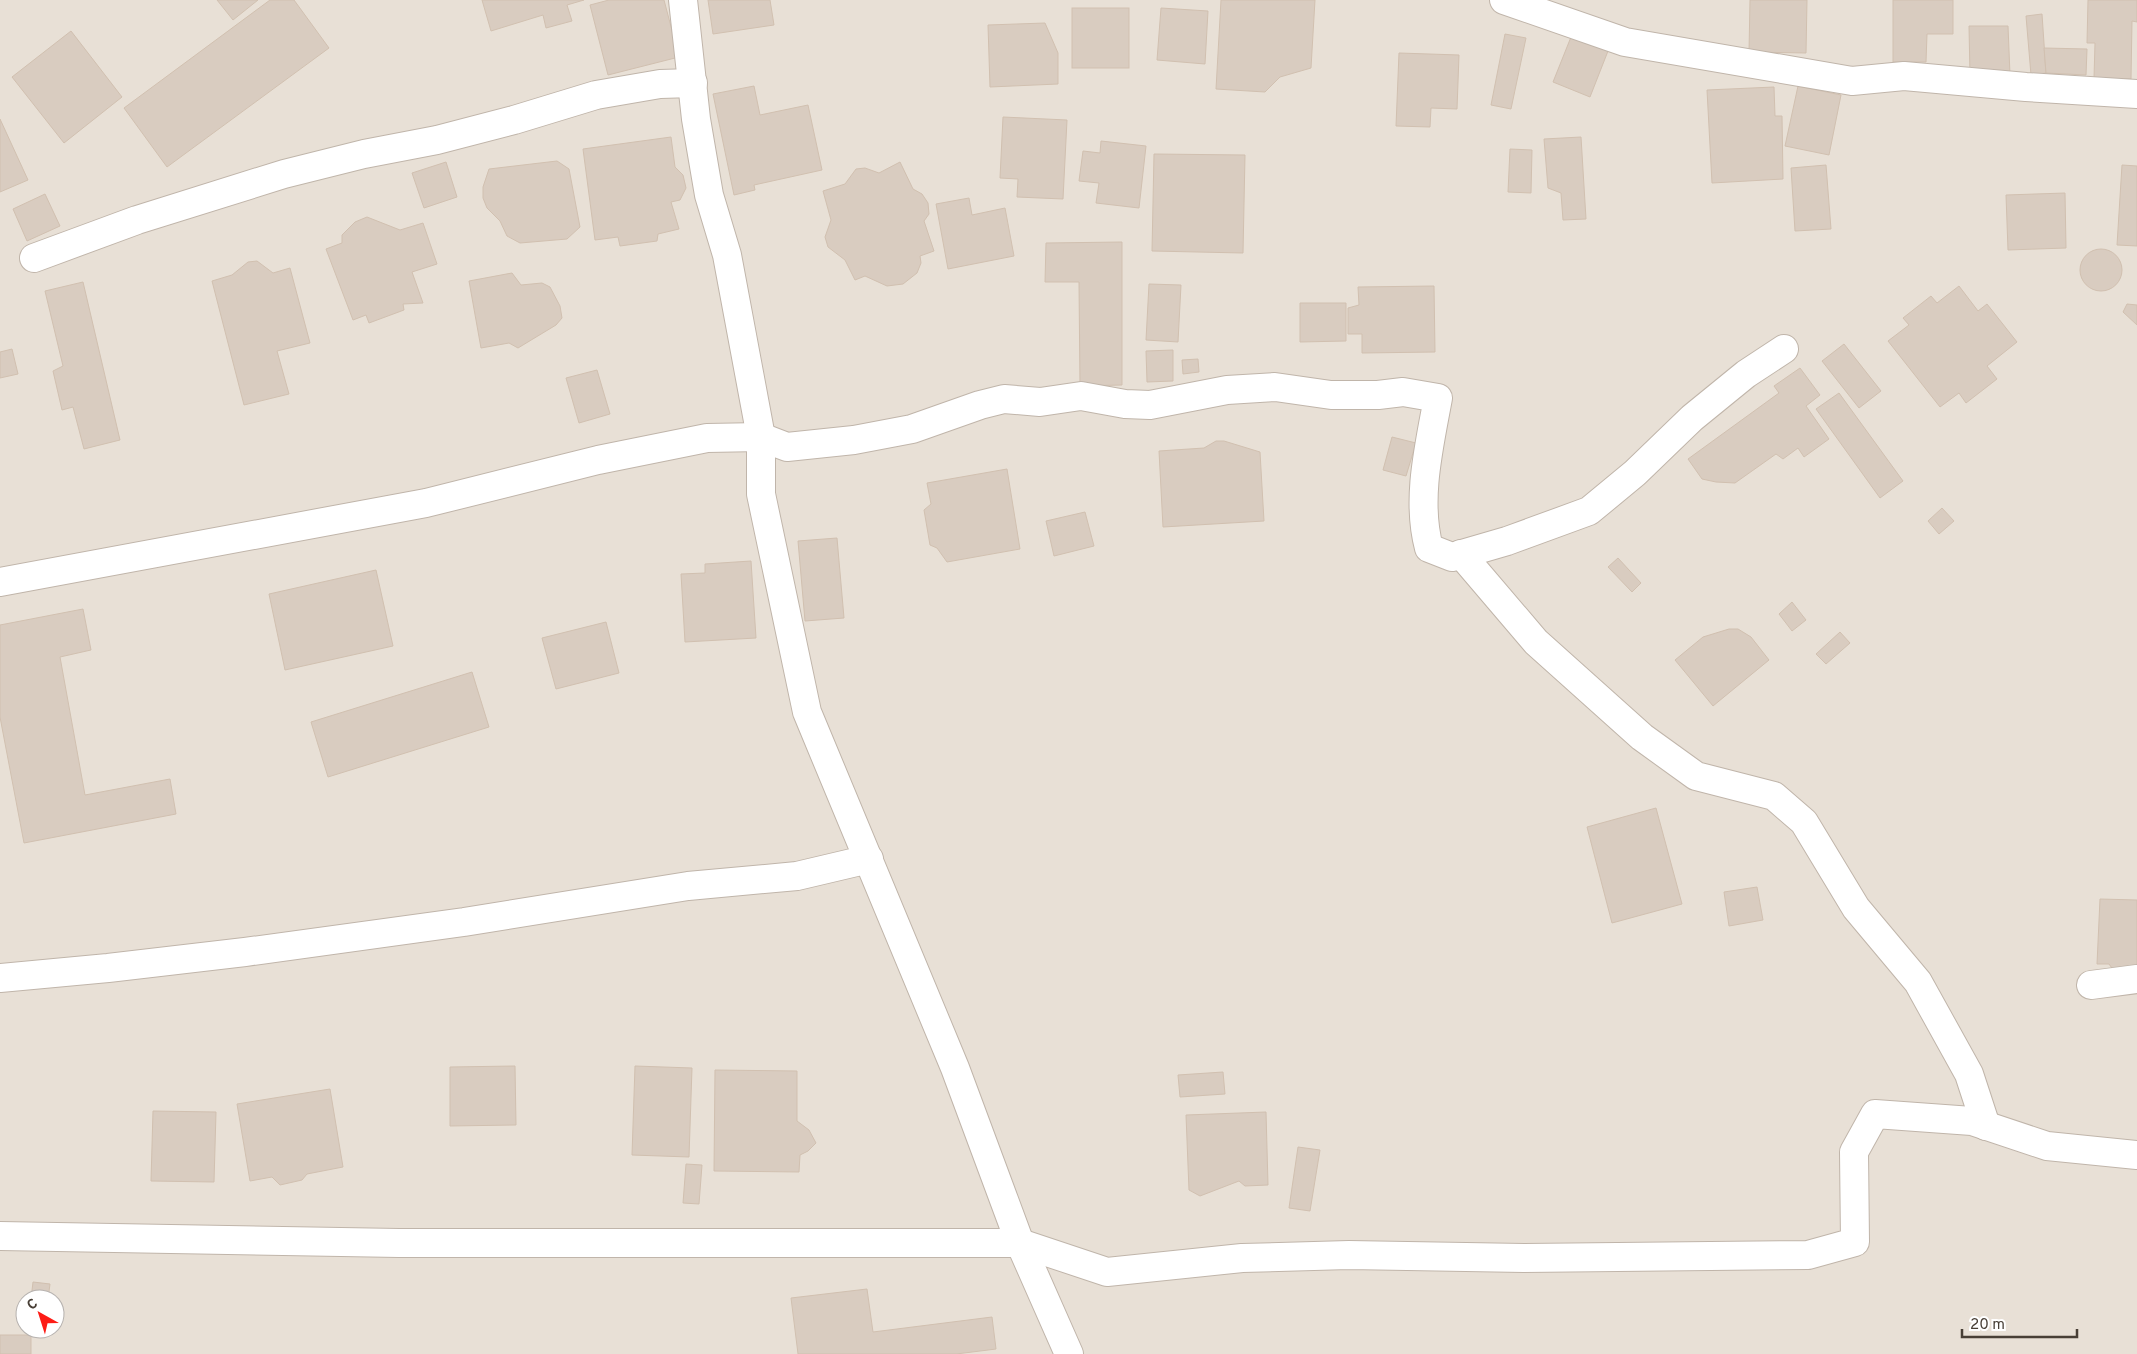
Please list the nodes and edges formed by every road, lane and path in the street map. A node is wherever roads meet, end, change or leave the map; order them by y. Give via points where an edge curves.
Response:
1 (683, 0) edge
2 (1504, 0) edge
3 (693, 83) junction
4 (2137, 94) edge
5 (34, 258) dead end
6 (1784, 349) dead end
7 (761, 437) junction
8 (1461, 554) junction
9 (0, 582) edge
10 (869, 859) junction
11 (0, 978) edge
12 (2137, 979) edge
13 (2091, 985) dead end
14 (1986, 1126) junction
15 (2137, 1155) edge
16 (0, 1236) edge
17 (1020, 1243) junction
18 (1069, 1354) edge

1 - 3 street
2 - 4 street via 1625,42 1852,81 1904,76
3 - 5 street via 660,84 596,95 437,140 284,174 137,220
3 - 7 street via 709,195 727,255
6 - 8 street via 1746,374 1692,418 1635,473 1589,511 1507,542
7 - 8 street via 787,447 854,440 912,429 1004,400 1040,402 1081,396 1125,404 1150,404 1227,390 1275,387 1331,395 1403,392 1438,398 1426,463 1424,527 1429,548 1452,557
7 - 9 street via 707,438 598,460 426,503
7 - 10 street via 761,494 807,712
8 - 14 street via 1536,642 1642,737 1696,776 1774,796 1804,822 1856,908 1918,982 1970,1074
10 - 11 street via 797,876 688,886 464,922 245,952
10 - 17 street via 955,1068
12 - 13 street
14 - 15 street via 2046,1146
14 - 17 street via 1972,1121 1876,1114 1854,1152 1855,1242 1808,1255 1524,1258 1349,1255 1242,1258 1107,1272
16 - 17 street via 399,1243
17 - 18 street

